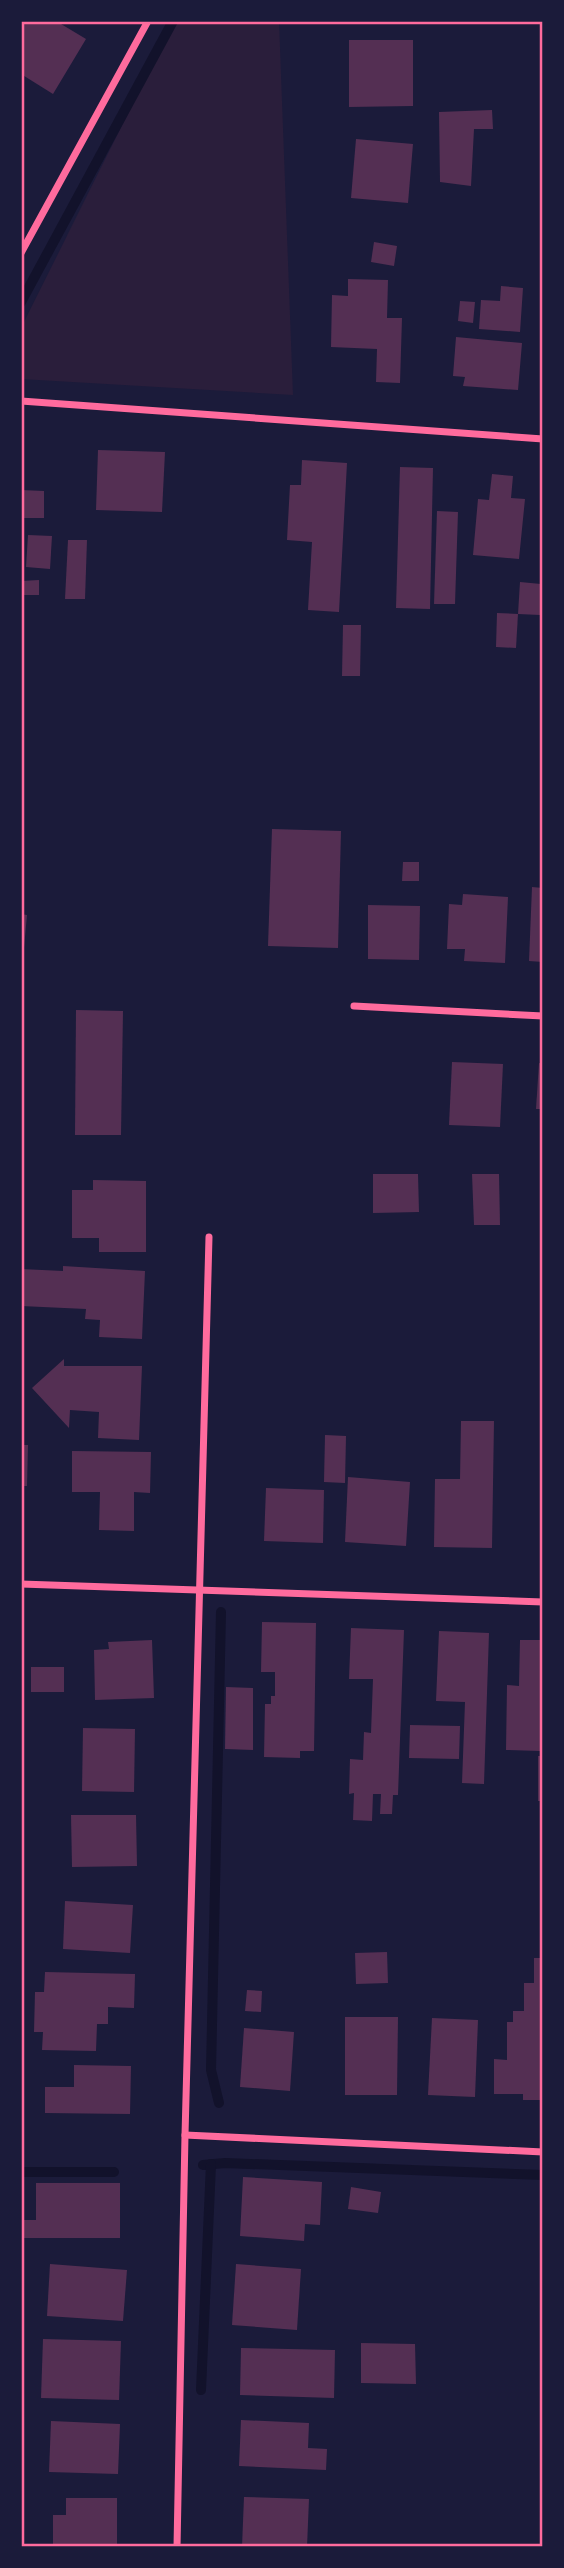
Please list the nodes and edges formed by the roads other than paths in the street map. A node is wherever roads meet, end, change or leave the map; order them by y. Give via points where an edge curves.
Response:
1 (148, 21) edge
2 (21, 253) edge
3 (21, 401) edge
4 (543, 439) edge
5 (354, 1006) dead end
6 (543, 1016) edge
7 (209, 1237) dead end
8 (21, 1584) edge
9 (200, 1590) junction
10 (543, 1602) edge
11 (185, 2135) junction
12 (543, 2152) edge
13 (177, 2547) edge

1 - 2 street
3 - 4 street
5 - 6 street
7 - 9 street
8 - 9 street
9 - 10 street
9 - 11 street
11 - 12 street
11 - 13 street

